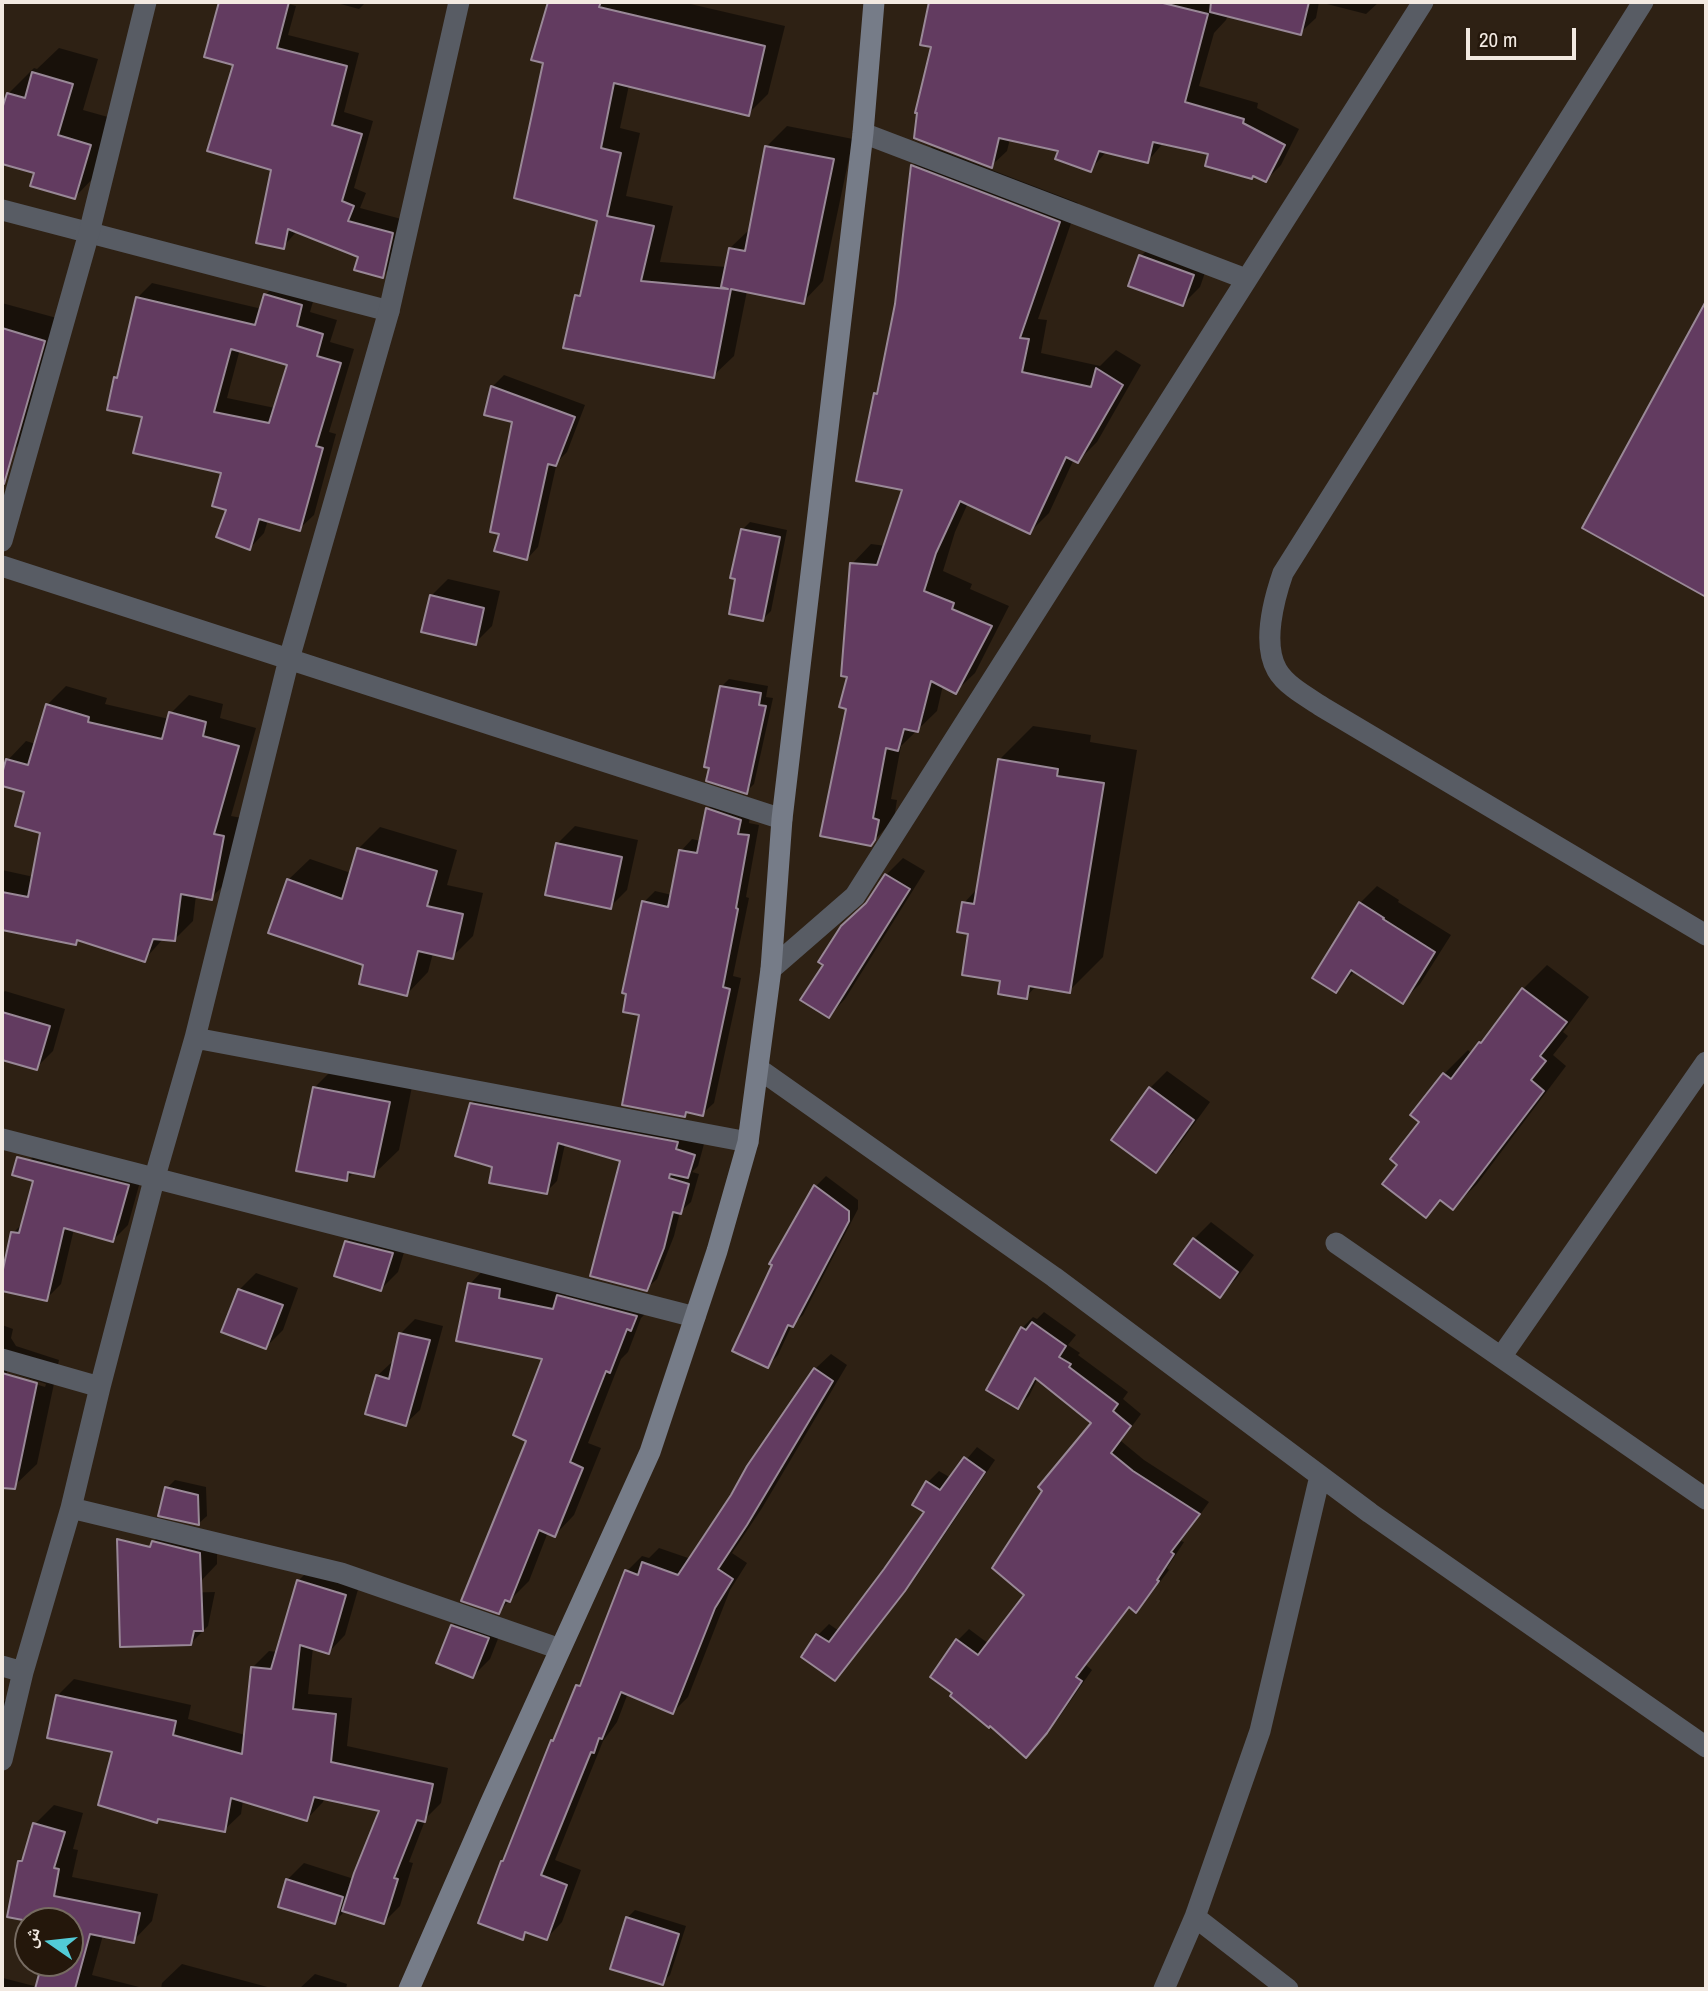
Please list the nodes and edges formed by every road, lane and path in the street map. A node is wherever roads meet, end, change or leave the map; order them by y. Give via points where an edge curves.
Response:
1 (146, 2) edge
2 (459, 2) edge
3 (874, 2) edge
4 (1423, 2) edge
5 (1643, 2) edge
6 (863, 133) junction
7 (2, 210) edge
8 (89, 233) junction
9 (1246, 279) junction
10 (389, 311) junction
11 (2, 541) edge
12 (2, 566) edge
13 (289, 659) junction
14 (782, 819) junction
15 (1706, 935) edge
16 (771, 969) junction
17 (195, 1038) junction
18 (1706, 1062) edge
19 (759, 1069) junction
20 (2, 1139) edge
21 (748, 1142) junction
22 (155, 1180) junction
23 (1336, 1243) dead end
24 (695, 1317) junction
25 (1501, 1357) junction
26 (2, 1359) edge
27 (100, 1387) junction
28 (1320, 1476) junction
29 (1706, 1499) edge
30 (71, 1508) junction
31 (560, 1649) junction
32 (2, 1666) edge
33 (23, 1672) junction
34 (1706, 1747) edge
35 (2, 1760) edge
36 (1195, 1917) junction
37 (410, 1989) edge
38 (1164, 1989) edge
39 (1288, 1989) edge

1 - 8 street
2 - 10 street
3 - 6 street
4 - 9 street
5 - 15 street via 1283,573 1274,600 1271,649 1277,670 1324,708
6 - 9 street
6 - 14 street
7 - 8 street
8 - 10 street
8 - 11 street
9 - 16 street via 855,896
10 - 13 street
12 - 13 street
13 - 14 street
13 - 17 street
14 - 16 street
16 - 19 street
17 - 21 street
17 - 22 street
18 - 25 street
19 - 21 street
19 - 28 street via 1054,1277
20 - 22 street
21 - 24 street
22 - 24 street
22 - 27 street
23 - 25 street
24 - 31 street via 650,1452
25 - 29 street
26 - 27 street
27 - 30 street
28 - 34 street
28 - 36 street via 1260,1731
30 - 31 street via 341,1573
30 - 33 street
31 - 37 street
32 - 33 street
33 - 35 street
36 - 38 street
36 - 39 street

